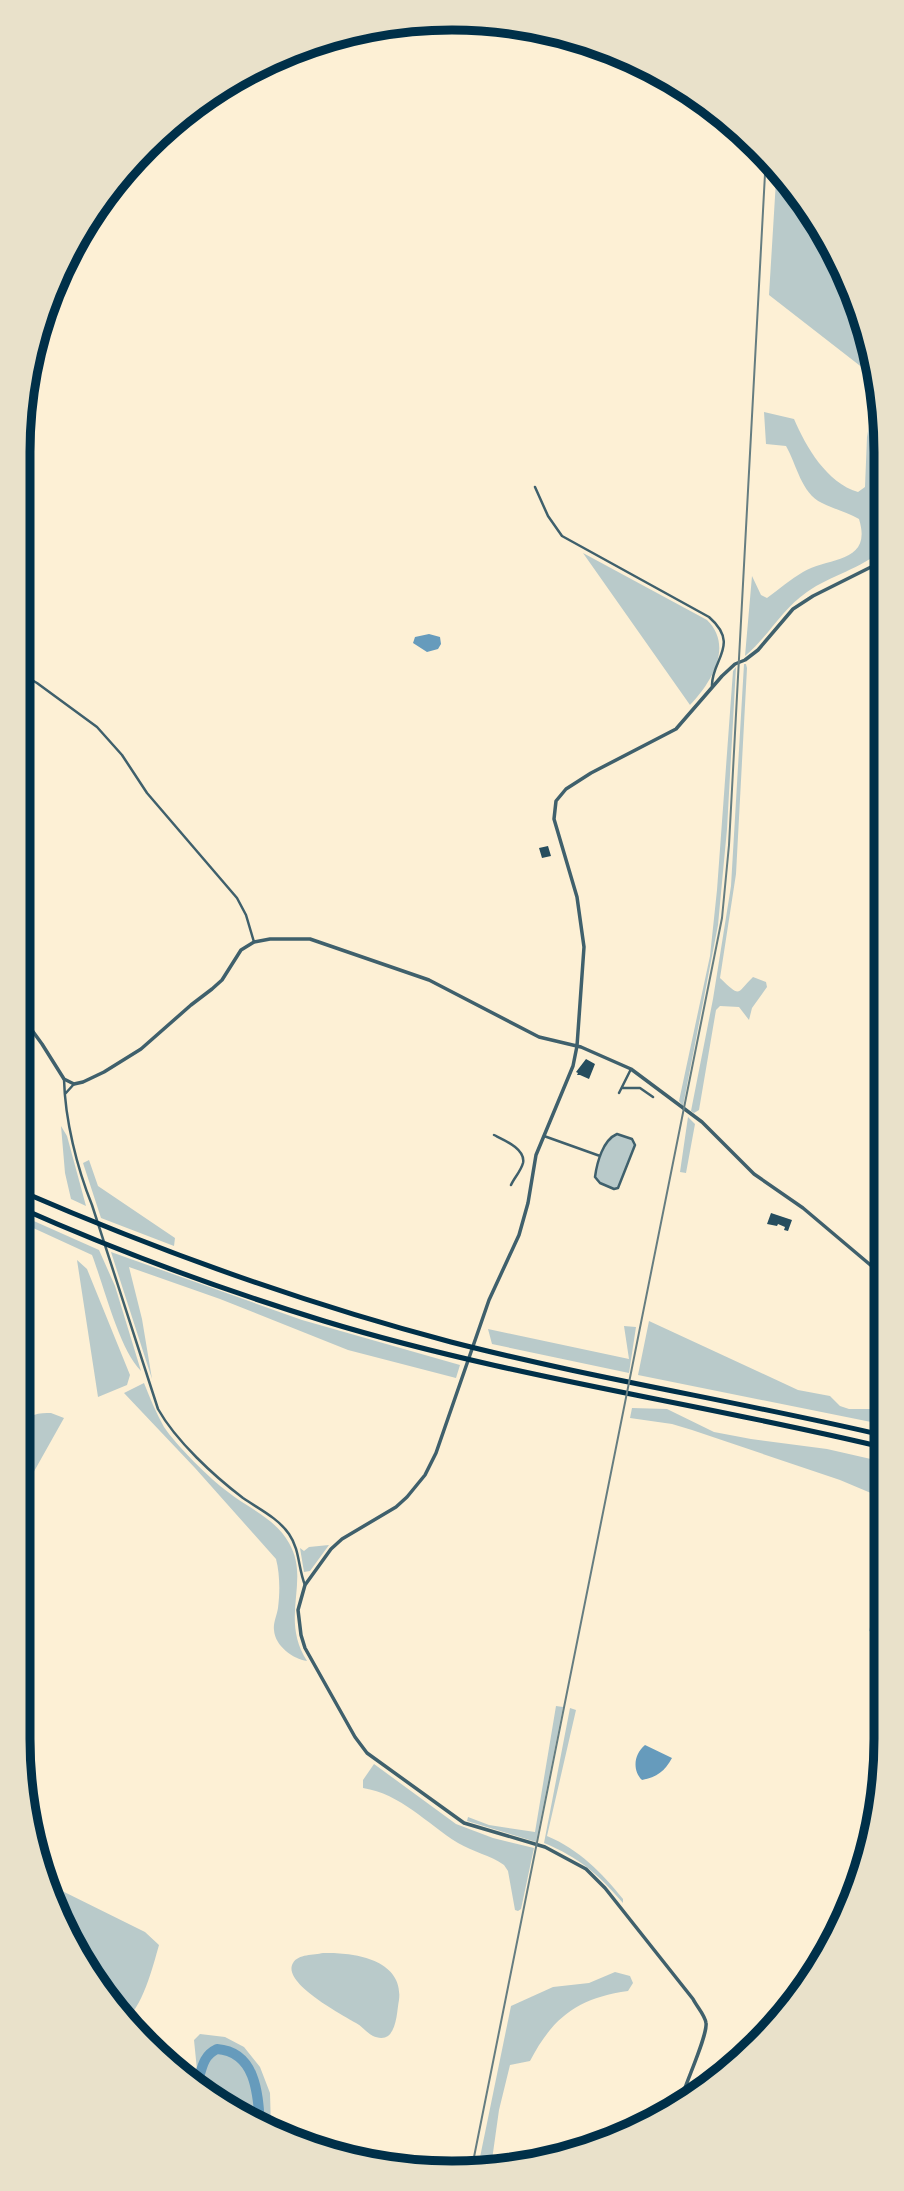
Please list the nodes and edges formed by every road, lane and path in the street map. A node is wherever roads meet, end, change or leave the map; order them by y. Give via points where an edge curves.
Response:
1 (535, 487) dead end
2 (874, 565) edge
3 (30, 679) edge
4 (712, 686) junction
5 (254, 942) junction
6 (30, 1028) edge
7 (577, 1046) junction
8 (631, 1069) junction
9 (64, 1079) junction
10 (74, 1084) junction
11 (622, 1088) junction
12 (619, 1093) dead end
13 (65, 1095) junction
14 (653, 1097) dead end
15 (494, 1135) dead end
16 (542, 1135) junction
17 (600, 1156) junction
18 (523, 1163) junction
19 (533, 1167) junction
20 (511, 1185) dead end
21 (30, 1195) edge
22 (30, 1212) edge
23 (874, 1268) edge
24 (874, 1433) edge
25 (874, 1445) edge
26 (305, 1585) junction
27 (683, 2093) edge

1 - 4 street via 562,536 717,624 723,646
2 - 4 street via 793,609 758,650
3 - 5 street via 97,727 122,755 147,793 237,898
4 - 7 street via 676,729 591,773 566,789 554,806 577,897 584,947
5 - 7 street via 310,939 429,980 524,1030
5 - 10 street via 241,950 217,985 141,1049
6 - 9 street
7 - 8 street
7 - 16 street via 573,1066
8 - 11 street
8 - 23 street via 693,1115 754,1174
9 - 10 street
9 - 13 street
10 - 13 street
11 - 12 street
11 - 14 street via 640,1088
13 - 26 street via 76,1159 155,1402 173,1431 227,1485 288,1532
15 - 18 street via 516,1148
16 - 17 street
16 - 19 street
17 - 17 street via 613,1136 634,1141 635,1149 616,1189 596,1180
18 - 19 street
18 - 20 street
19 - 26 street via 519,1235 489,1300 432,1462 407,1497 342,1539
21 - 24 highway via 195,1262 452,1342
22 - 25 highway via 190,1277 326,1321 485,1363
26 - 27 street via 298,1610 305,1648 367,1753 464,1823 545,1847 595,1877 693,1999 705,2018 706,2033

